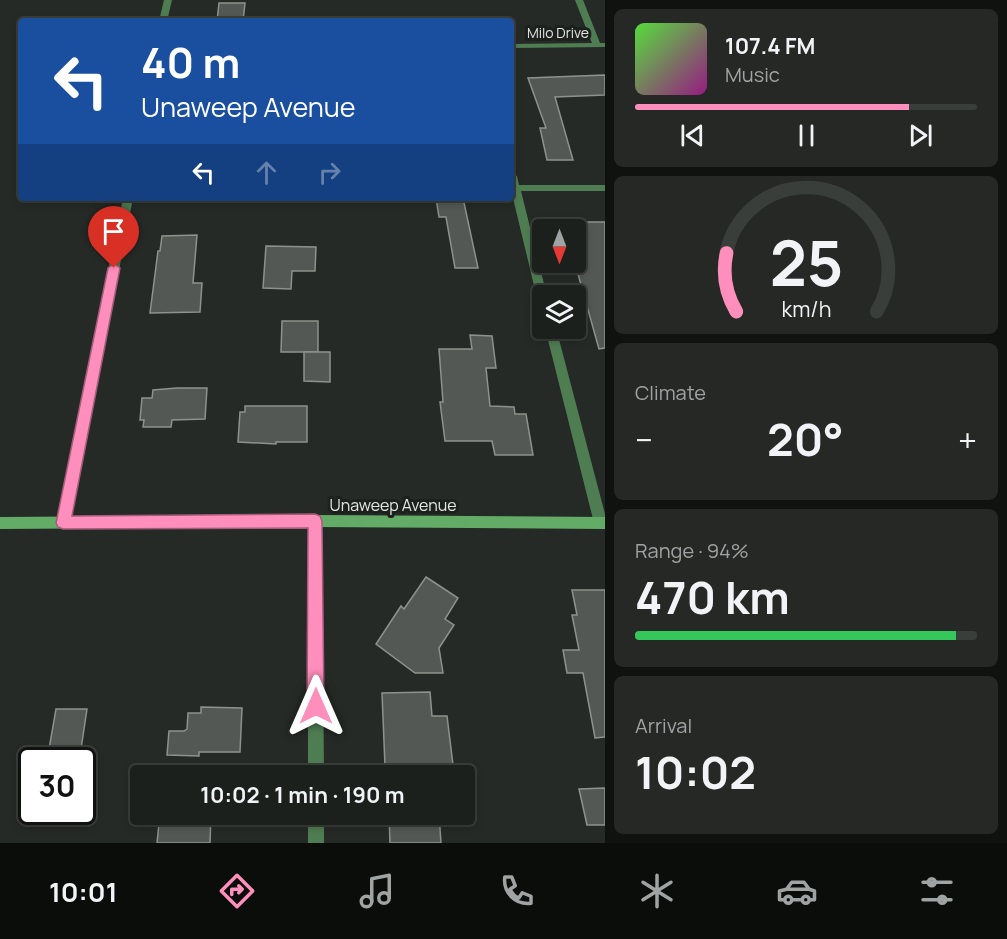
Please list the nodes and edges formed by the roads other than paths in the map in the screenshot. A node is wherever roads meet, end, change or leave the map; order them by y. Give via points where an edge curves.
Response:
1 (168, 0) edge
2 (579, 0) edge
3 (165, 18) edge
4 (601, 45) edge
5 (514, 46) edge
6 (514, 188) joint
7 (605, 188) edge
8 (127, 201) edge
9 (539, 285) edge
10 (553, 339) edge
11 (315, 521) junction
12 (0, 523) edge
13 (63, 523) junction
14 (603, 523) edge
15 (316, 765) edge
16 (316, 825) edge
17 (316, 843) edge

1 - 3 street
2 - 4 street
4 - 5 street, Milo Drive
6 - 7 street
6 - 9 street
8 - 13 street
10 - 14 street
11 - 13 main road, Unaweep Avenue
11 - 14 main road, Unaweep Avenue
11 - 15 street
12 - 13 main road, Unaweep Avenue
16 - 17 street

